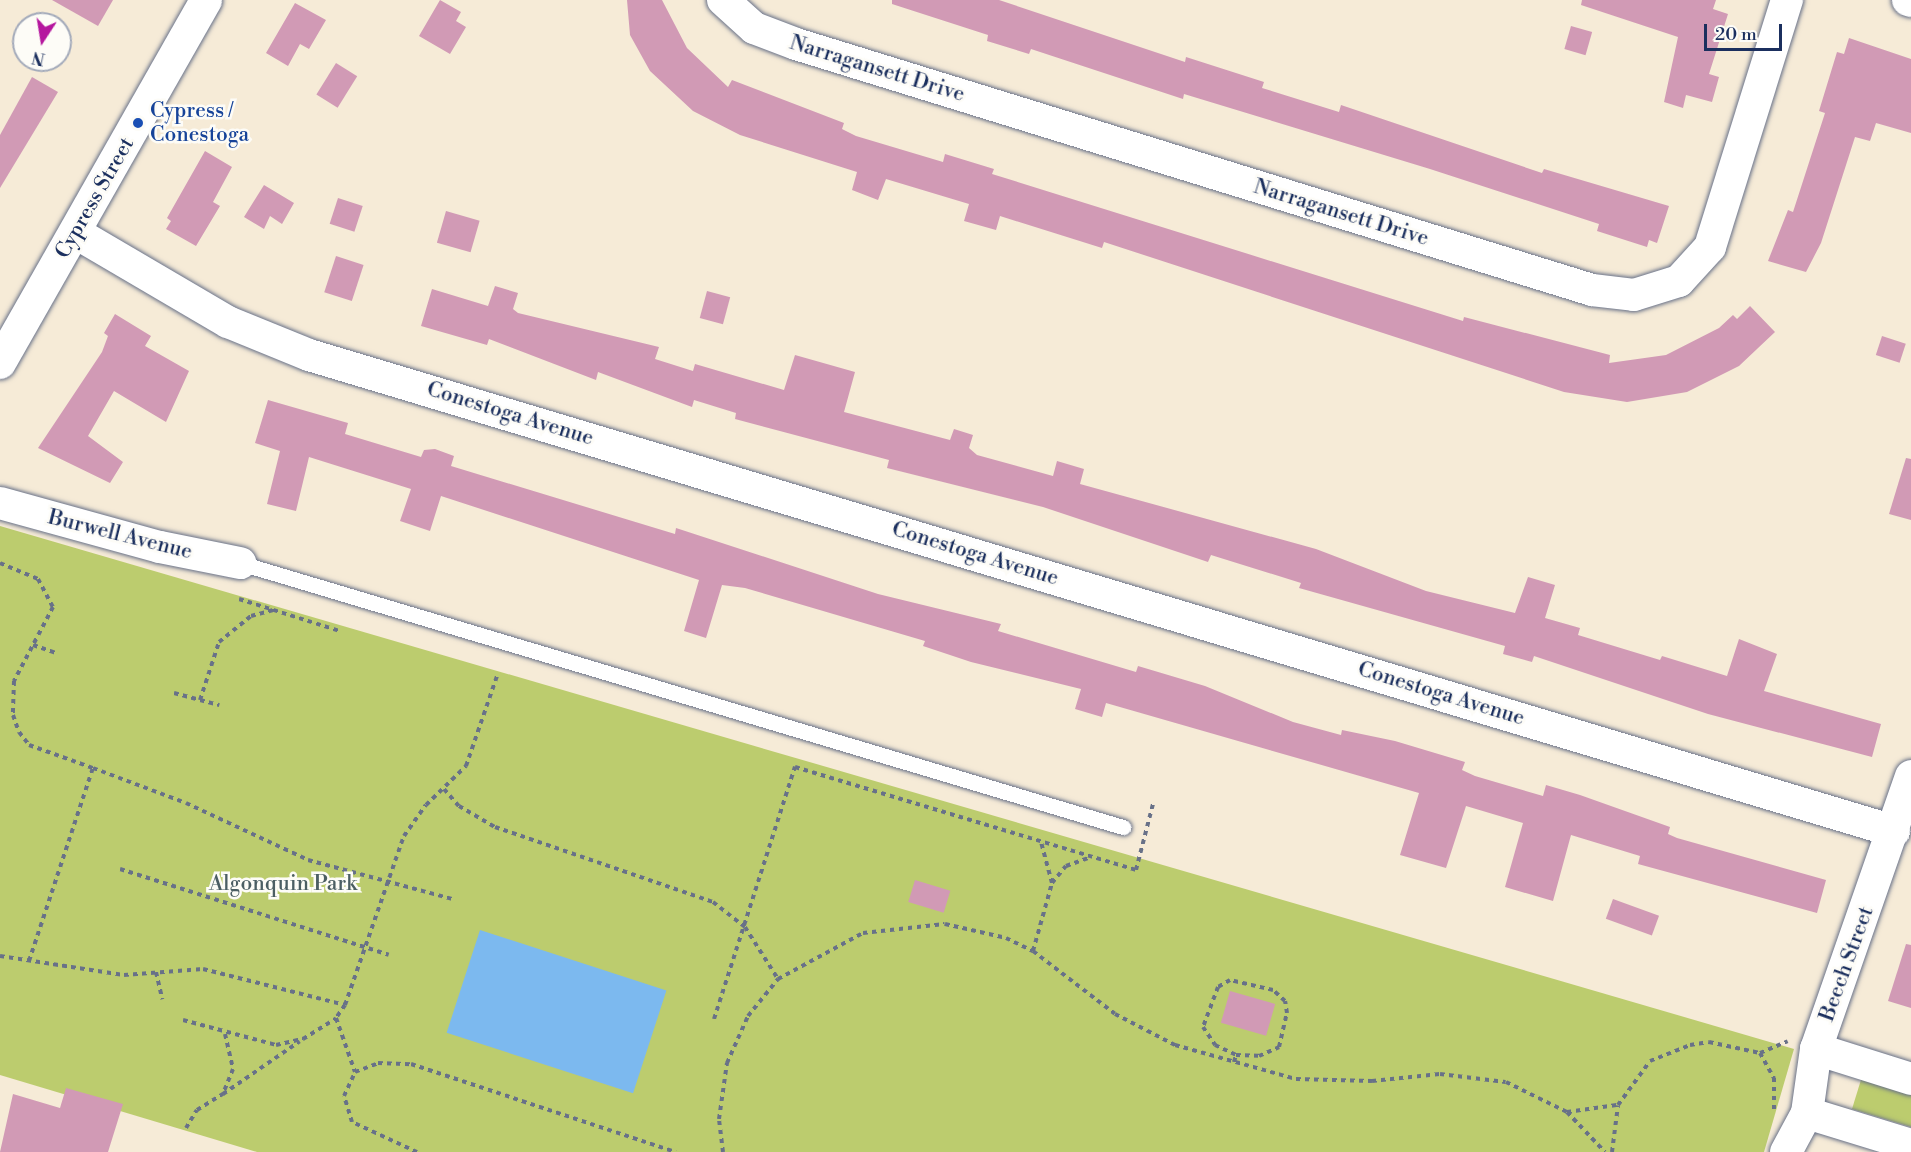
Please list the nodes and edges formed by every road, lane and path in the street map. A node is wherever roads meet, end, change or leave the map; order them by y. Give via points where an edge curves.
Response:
1 (206, 0) edge
2 (723, 0) edge
3 (1787, 0) edge
4 (76, 233) junction
5 (0, 363) edge
6 (0, 503) edge
7 (0, 563) edge
8 (240, 563) joint
9 (238, 599) dead end
10 (273, 610) junction
11 (340, 631) dead end
12 (33, 645) junction
13 (56, 653) dead end
14 (497, 676) dead end
15 (174, 693) dead end
16 (200, 700) junction
17 (219, 705) dead end
18 (93, 768) junction
19 (1911, 776) edge
20 (444, 789) junction
21 (1153, 804) dead end
22 (1123, 827) dead end
23 (1894, 831) junction
24 (1041, 841) junction
25 (1092, 856) junction
26 (120, 869) dead end
27 (387, 883) junction
28 (1052, 883) junction
29 (453, 899) dead end
30 (745, 927) junction
31 (365, 946) junction
32 (1033, 951) junction
33 (389, 955) dead end
34 (0, 956) edge
35 (29, 961) junction
36 (156, 972) junction
37 (778, 979) junction
38 (162, 999) dead end
39 (345, 1005) junction
40 (336, 1018) junction
41 (714, 1019) dead end
42 (183, 1020) dead end
43 (225, 1034) junction
44 (303, 1039) junction
45 (1805, 1043) junction
46 (1760, 1053) junction
47 (1236, 1055) junction
48 (1234, 1062) junction
49 (355, 1072) junction
50 (1911, 1079) edge
51 (223, 1095) junction
52 (1618, 1105) junction
53 (1567, 1112) junction
54 (1808, 1113) junction
55 (1772, 1119) dead end
56 (186, 1128) dead end
57 (1911, 1144) edge
58 (417, 1152) edge
59 (676, 1152) edge
60 (723, 1152) edge
61 (1605, 1152) edge
62 (1612, 1152) edge
63 (1786, 1152) edge

1 - 4 street, Cypress Street
2 - 3 street, Narragansett Drive via 754,28 796,44 1592,290 1634,295 1679,280 1710,247
4 - 5 street, Cypress Street
4 - 23 street, Conestoga Avenue via 228,322 309,355
6 - 8 street, Burwell Avenue via 159,547
7 - 12 path via 38,579 50,599 50,620
8 - 22 lane
9 - 10 path
10 - 11 path
10 - 16 path via 251,616 219,642
12 - 13 path
12 - 18 path via 14,681 13,715 19,732 29,745
14 - 20 path via 474,750
15 - 16 path
16 - 17 path
18 - 27 path via 186,802 308,860
18 - 35 path
19 - 23 street, Beech Street
20 - 27 path via 411,824
20 - 30 path via 459,806 495,828 713,902
21 - 25 path via 1136,870
23 - 45 street, Beech Street
24 - 25 path
24 - 28 path
24 - 30 path via 795,767
25 - 28 path via 1066,866
26 - 31 path
27 - 29 path
27 - 31 path
28 - 32 path
30 - 37 path
30 - 41 path
31 - 33 path
31 - 39 path
32 - 37 path via 977,930 903,925 834,945
32 - 48 path via 1143,1031
34 - 35 path
35 - 36 path via 124,975
36 - 38 path
36 - 39 path via 218,971
37 - 60 path via 748,1016 727,1064 719,1119
39 - 40 path
40 - 44 path
40 - 49 path
42 - 43 path
43 - 44 path via 269,1044
43 - 51 path via 233,1069
44 - 51 path
45 - 46 path
45 - 50 street
45 - 54 street, Beech Street
46 - 52 path via 1709,1042 1671,1050 1650,1061
46 - 55 path via 1774,1078
47 - 47 path via 1259,1056 1279,1047 1287,1006 1273,990 1230,980 1218,987 1203,1027 1215,1045
47 - 48 path
48 - 53 path via 1316,1080 1470,1076 1506,1082
49 - 58 path via 344,1096 352,1122
49 - 59 path via 378,1063 411,1064
51 - 56 path via 198,1110
52 - 53 path
52 - 62 path
53 - 61 path
54 - 57 street
54 - 63 street, Beech Street

